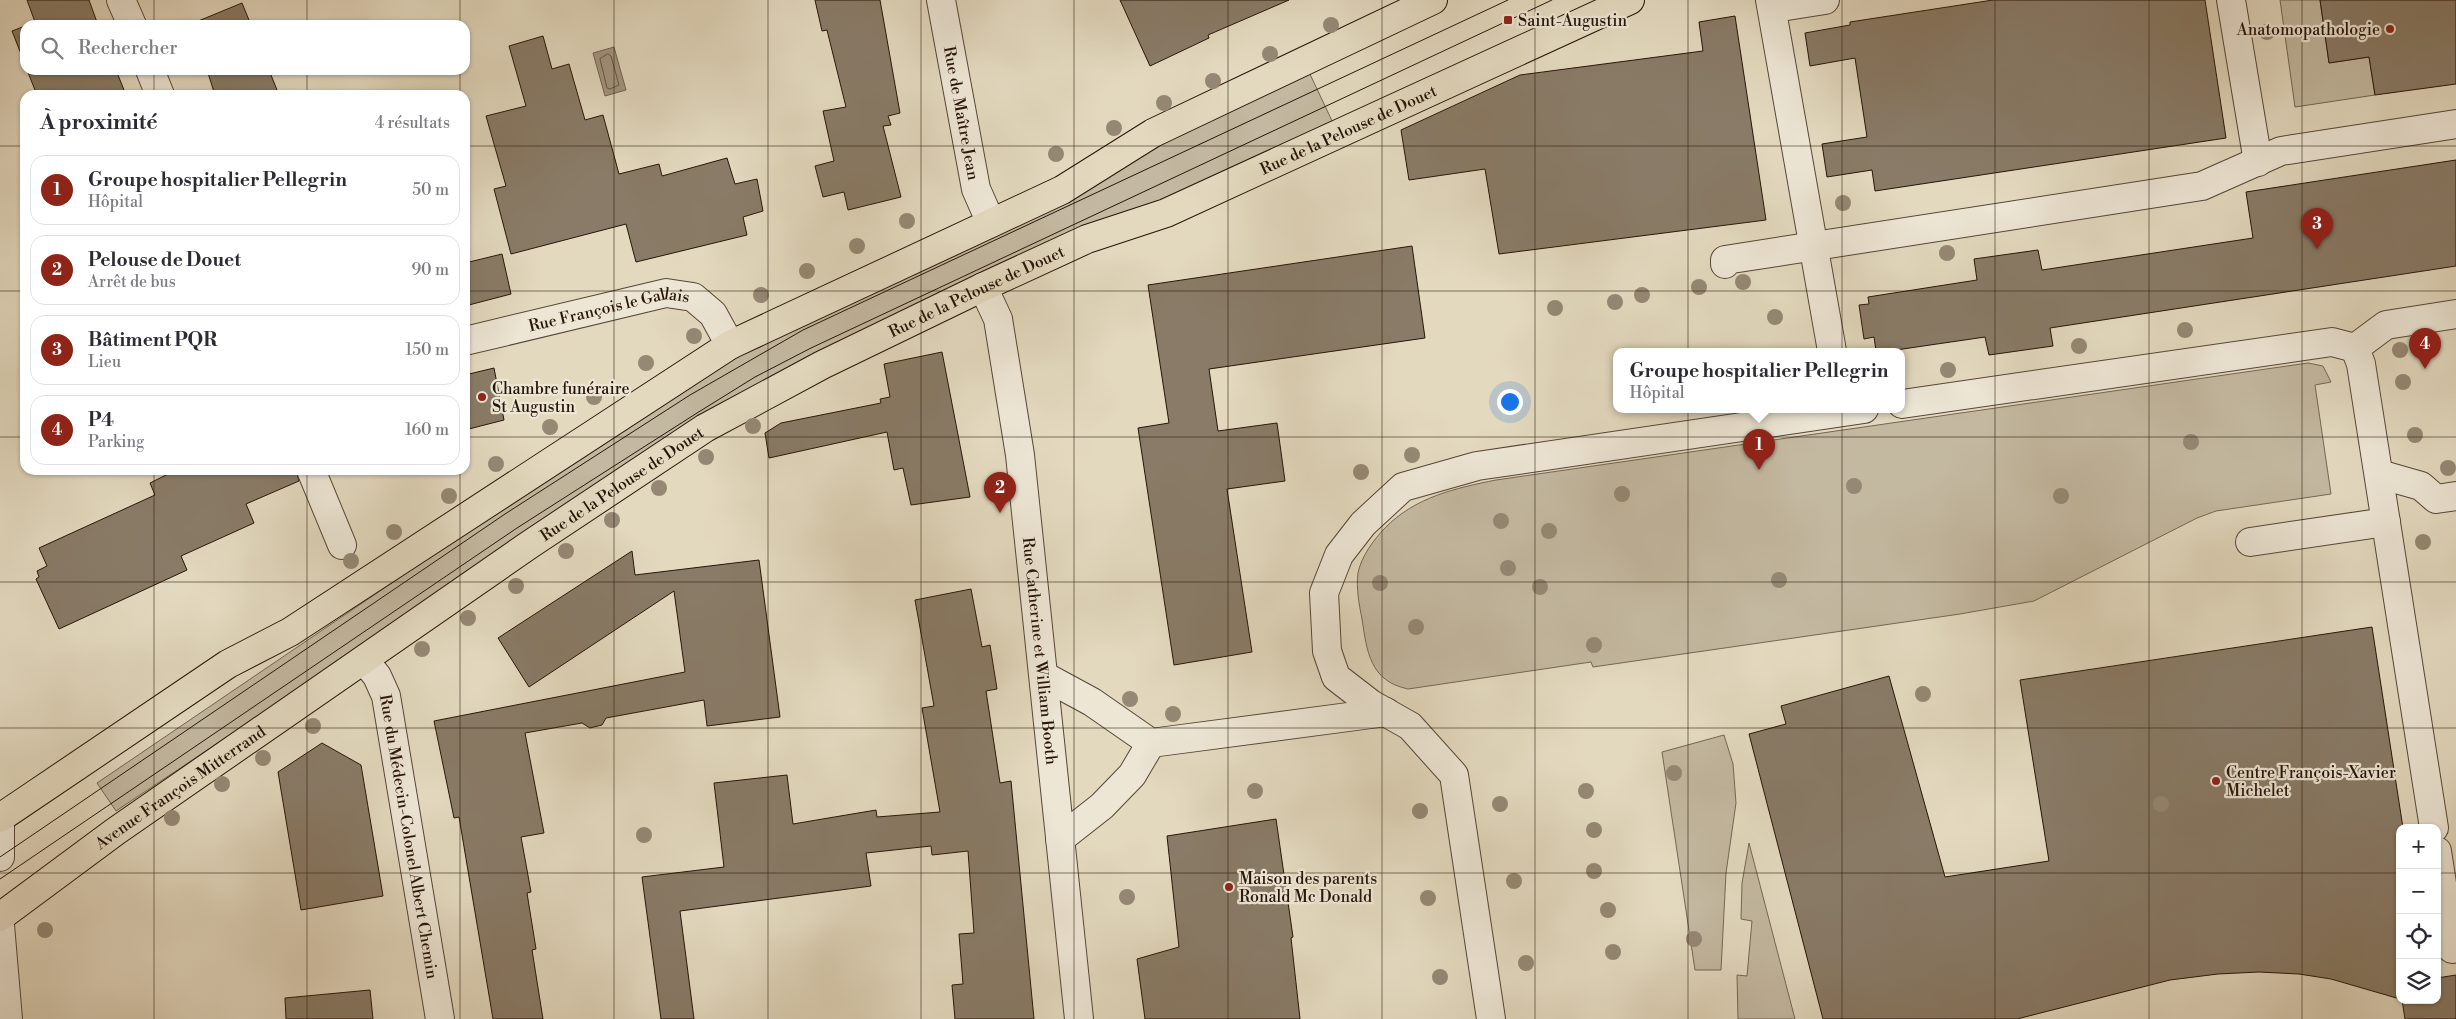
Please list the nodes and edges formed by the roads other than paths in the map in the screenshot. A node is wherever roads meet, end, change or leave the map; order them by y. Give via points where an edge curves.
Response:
1 (121, 0) edge
2 (941, 0) edge
3 (1433, 0) edge
4 (1630, 0) edge
5 (1825, 0) edge
6 (2231, 0) edge
7 (1771, 4) edge
8 (130, 20) edge
9 (152, 75) edge
10 (158, 90) edge
11 (2456, 124) edge
12 (2258, 162) junction
13 (991, 223) junction
14 (1813, 246) junction
15 (1725, 264) dead end
16 (983, 287) junction
17 (2456, 314) edge
18 (470, 340) edge
19 (730, 344) junction
20 (1831, 348) edge
21 (2355, 348) junction
22 (1905, 404) edge
23 (1830, 413) edge
24 (2379, 474) junction
25 (314, 475) edge
26 (2456, 496) edge
27 (2386, 522) junction
28 (2250, 542) dead end
29 (342, 545) dead end
30 (364, 660) junction
31 (1044, 676) junction
32 (1386, 712) junction
33 (1151, 744) junction
34 (0, 818) edge
35 (2433, 824) edge
36 (1060, 839) junction
37 (0, 857) edge
38 (2440, 869) edge
39 (0, 917) edge
40 (0, 925) edge
41 (2452, 949) dead end
42 (8, 1019) edge
43 (440, 1019) edge
44 (1079, 1019) edge
45 (1491, 1019) edge

1 - 8 street
2 - 13 street, Rue de Maître Jean via 976,188
3 - 13 main road via 1153,133 1062,190
4 - 16 main road, Rue de la Pelouse de Douet via 1166,213 1087,239
5 - 7 street
6 - 12 street
7 - 14 street
9 - 10 street
11 - 12 street via 2282,151
12 - 14 street via 2202,186
13 - 19 main road
14 - 15 street via 1725,260
14 - 20 street
16 - 30 main road, Rue de la Pelouse de Douet via 822,365 705,428
16 - 31 street, Rue Catherine et William Booth via 998,319 1018,445
17 - 21 street via 2386,325
18 - 19 street, Rue François le Gallais via 666,293 692,297 713,314
19 - 34 main road via 290,632 228,664
21 - 22 street via 2332,342
21 - 24 street via 2362,364
23 - 32 street via 1477,466 1403,488 1362,524 1339,555 1324,593 1327,651 1336,677
24 - 26 street via 2421,486 2436,499
24 - 27 street
25 - 29 street
27 - 28 street
27 - 35 street
30 - 39 main road, Avenue François Mitterrand via 116,831
30 - 43 street, Rue du Médecin-Colonel Albert Chemin via 377,676 386,696
31 - 33 street via 1092,702
31 - 36 street, Rue Catherine et William Booth
32 - 33 street
32 - 45 street via 1410,726 1454,774
33 - 36 street via 1126,781 1102,806
34 - 37 street
36 - 44 street, Rue Catherine et William Booth
38 - 41 street
40 - 42 street

